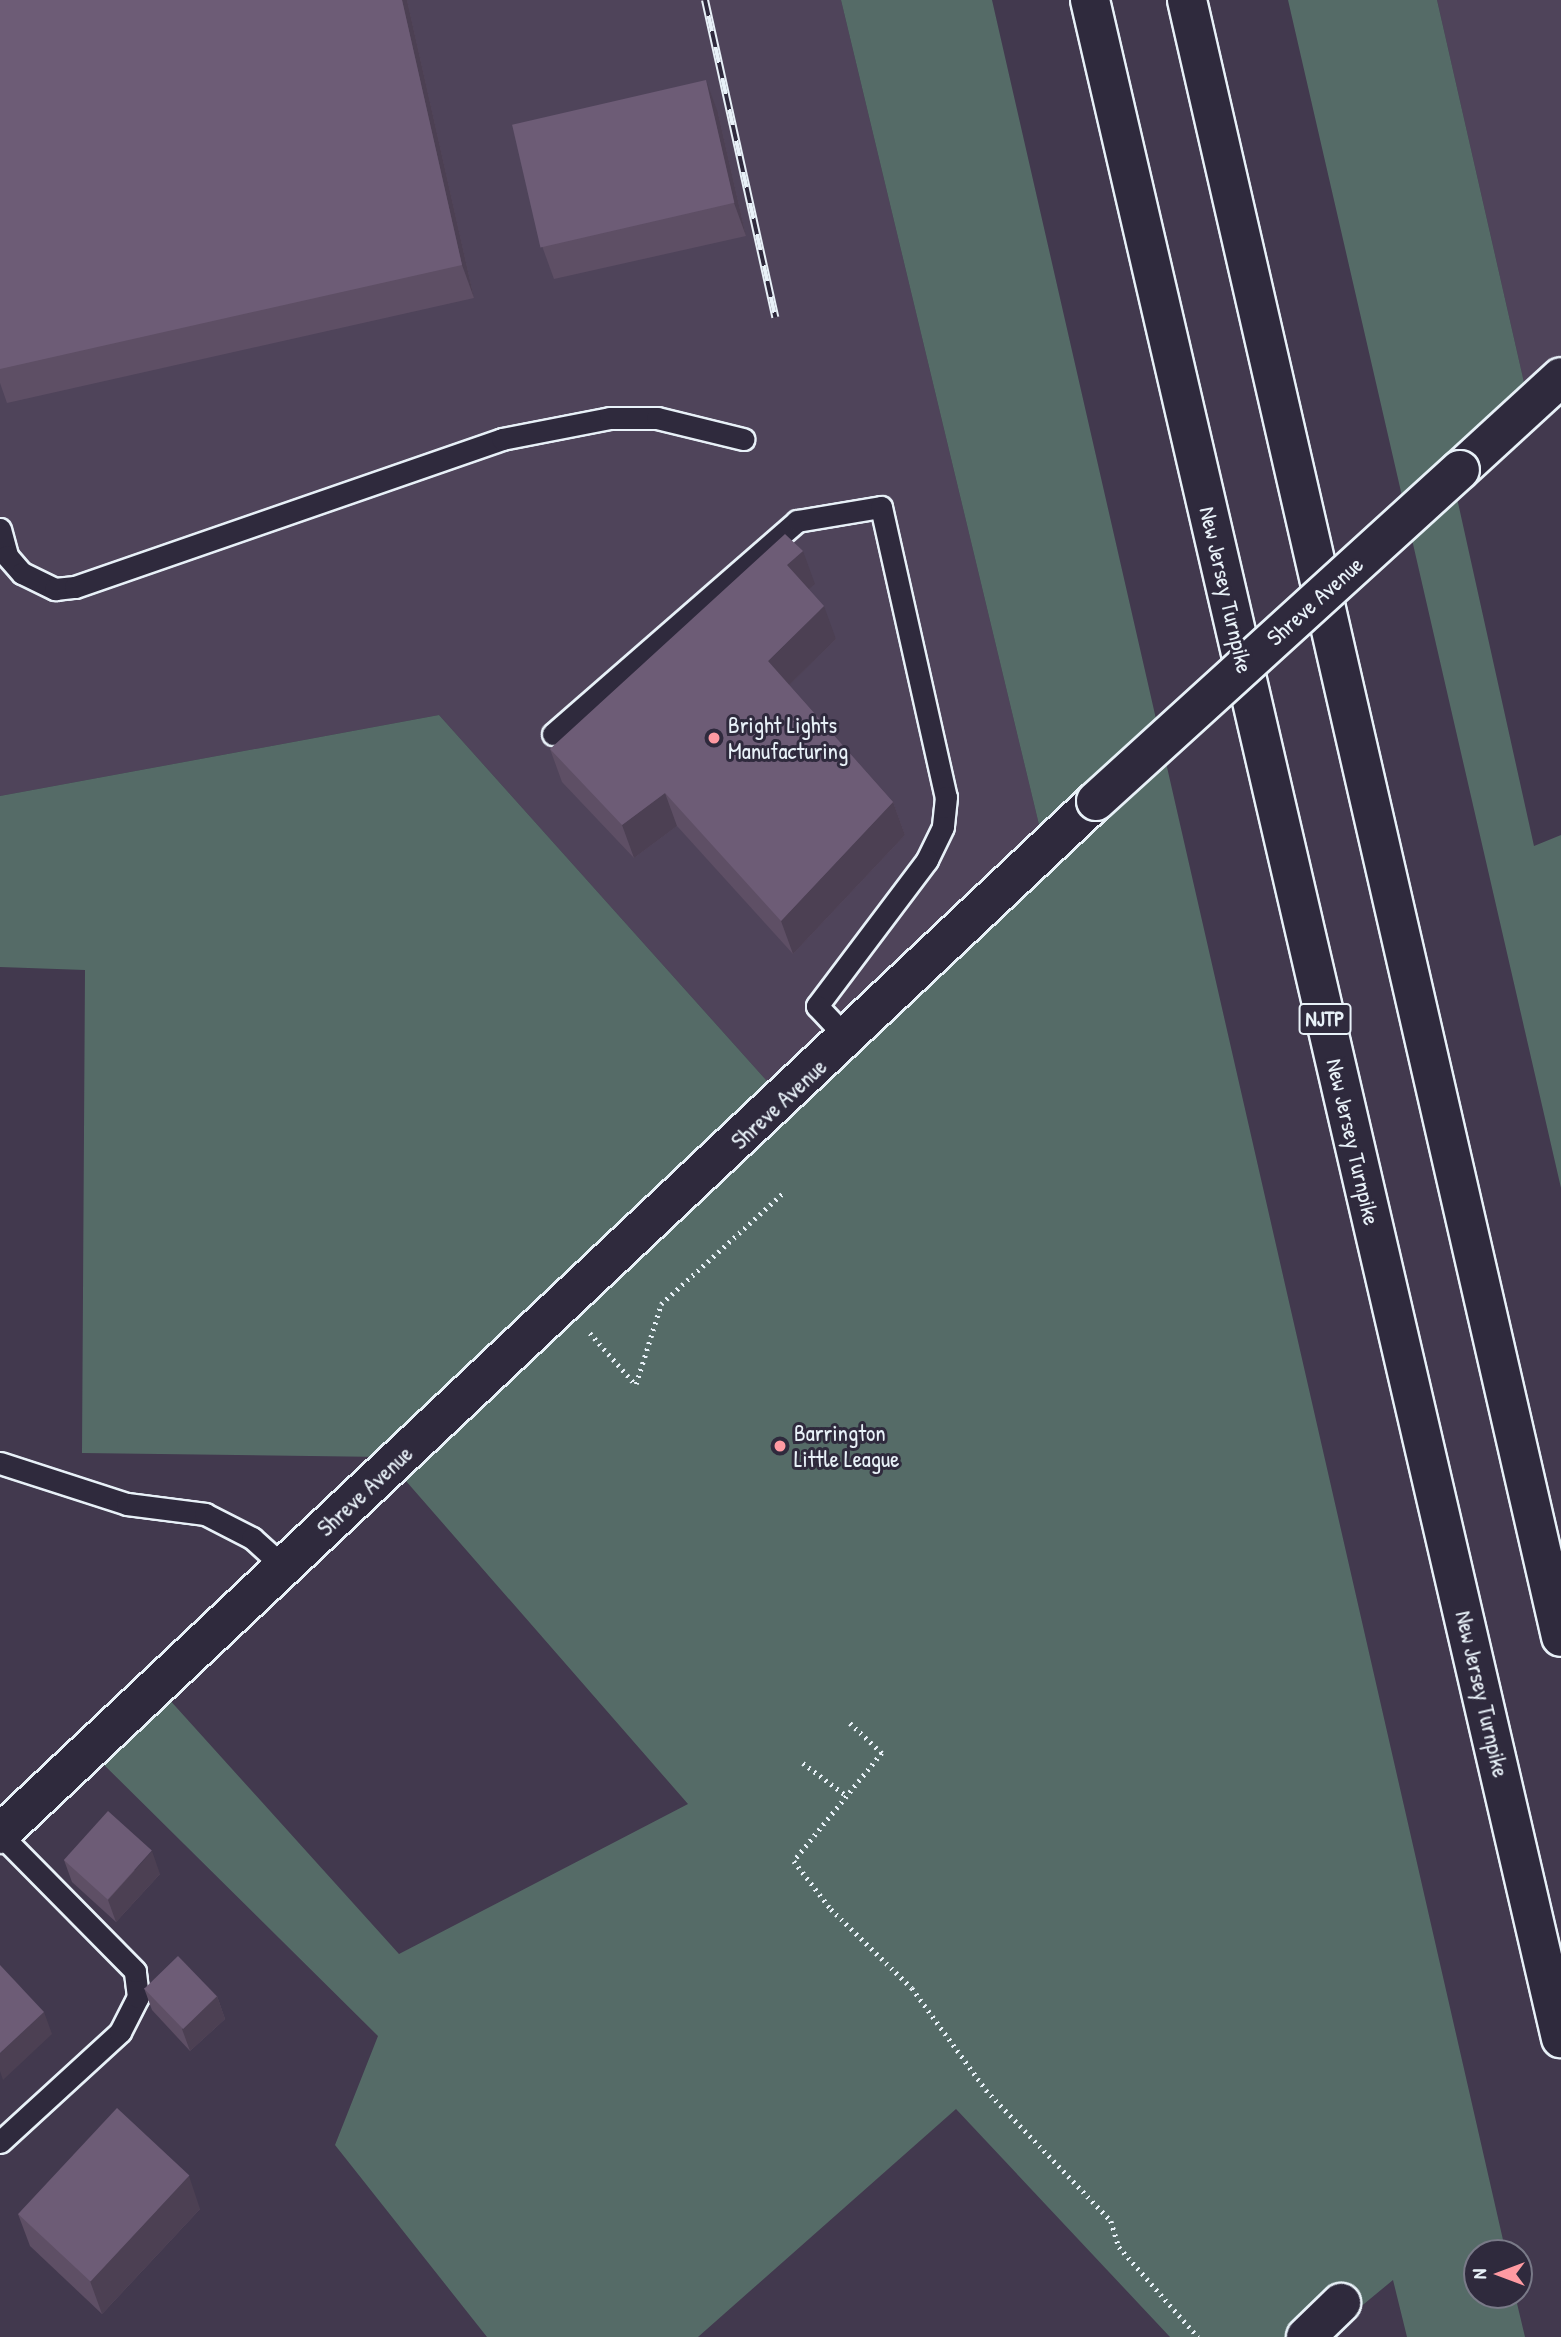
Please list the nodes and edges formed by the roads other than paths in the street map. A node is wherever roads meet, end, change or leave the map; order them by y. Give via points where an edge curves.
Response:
1 (1090, 0) edge
2 (1188, 0) edge
3 (1561, 377) edge
4 (743, 439) dead end
5 (0, 529) edge
6 (553, 734) dead end
7 (848, 1040) junction
8 (0, 1463) edge
9 (284, 1567) junction
10 (1561, 1637) edge
11 (0, 1834) edge
12 (1561, 2038) edge
13 (0, 2142) edge
14 (1341, 2303) dead end
15 (1306, 2337) edge

1 - 12 main road, New Jersey Turnpike / NJTP
2 - 10 main road
3 - 7 main road, Shreve Avenue, bridge via 1096,801
4 - 5 lane via 657,418 610,418 502,439 75,587 55,589 22,573 7,556
6 - 7 lane via 797,522 881,507 946,797 943,827 927,860 817,1006
7 - 9 main road, Shreve Avenue
8 - 9 lane via 127,1504 205,1514 252,1538
9 - 11 main road, Shreve Avenue
11 - 13 lane via 135,1971 138,1997 120,2032
14 - 15 main road

